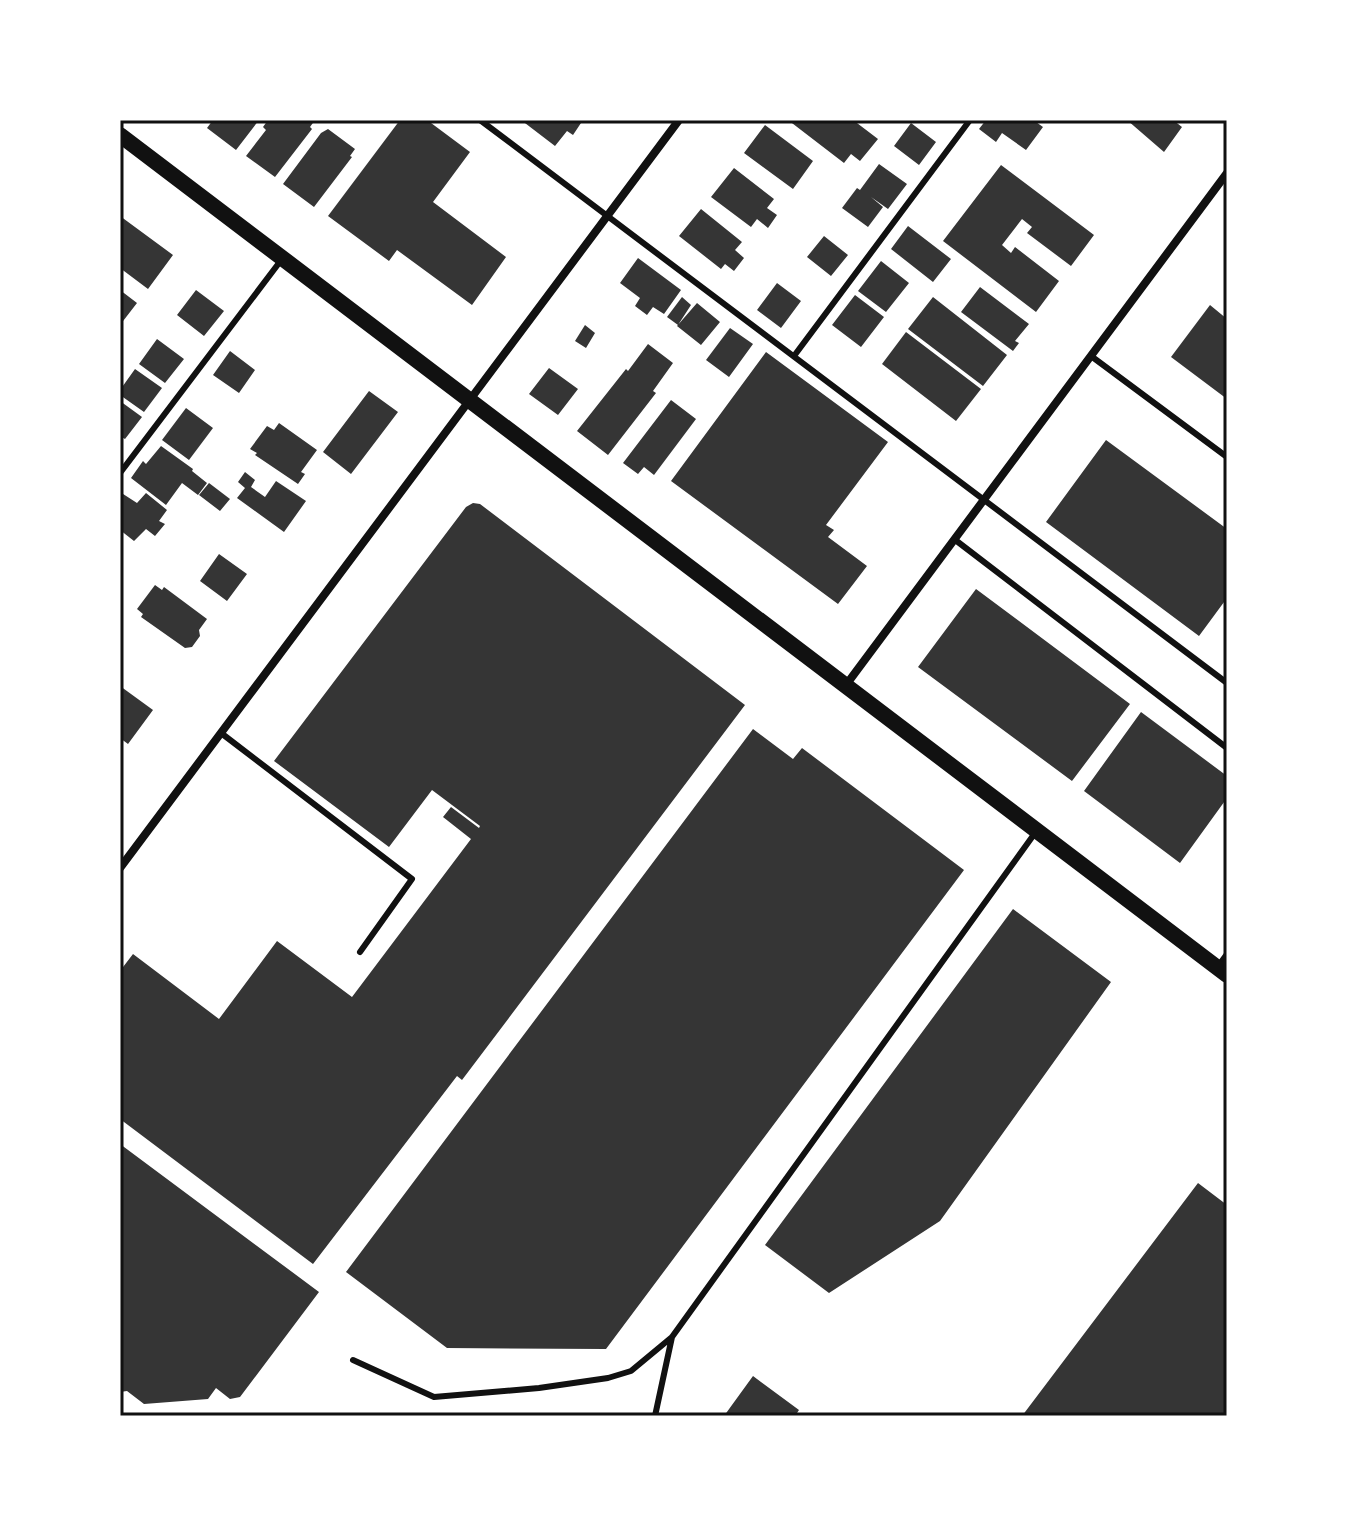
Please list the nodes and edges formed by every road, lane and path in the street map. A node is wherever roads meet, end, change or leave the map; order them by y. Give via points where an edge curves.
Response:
1 (480, 120) edge
2 (679, 120) edge
3 (970, 120) edge
4 (120, 135) edge
5 (1227, 173) edge
6 (608, 216) junction
7 (283, 257) junction
8 (794, 356) junction
9 (1091, 356) junction
10 (472, 400) junction
11 (1227, 457) edge
12 (120, 473) edge
13 (984, 499) junction
14 (954, 539) junction
15 (1227, 683) edge
16 (846, 685) junction
17 (221, 733) junction
18 (1227, 748) edge
19 (1037, 830) junction
20 (120, 868) edge
21 (360, 952) dead end
22 (1224, 966) edge
23 (672, 1337) junction
24 (353, 1360) dead end
25 (655, 1416) edge

1 - 6 lane
2 - 6 street
3 - 8 lane
4 - 7 main road
5 - 9 street
6 - 8 lane
6 - 10 street
7 - 10 main road
7 - 12 lane
8 - 13 lane
9 - 11 lane
9 - 13 street
10 - 16 main road
10 - 17 street
13 - 14 street
13 - 15 lane
14 - 16 street
14 - 18 lane
16 - 19 main road
17 - 20 street
17 - 21 lane via 412,879
19 - 22 main road
19 - 23 lane
23 - 24 lane via 631,1371 608,1378 434,1397
23 - 25 lane

